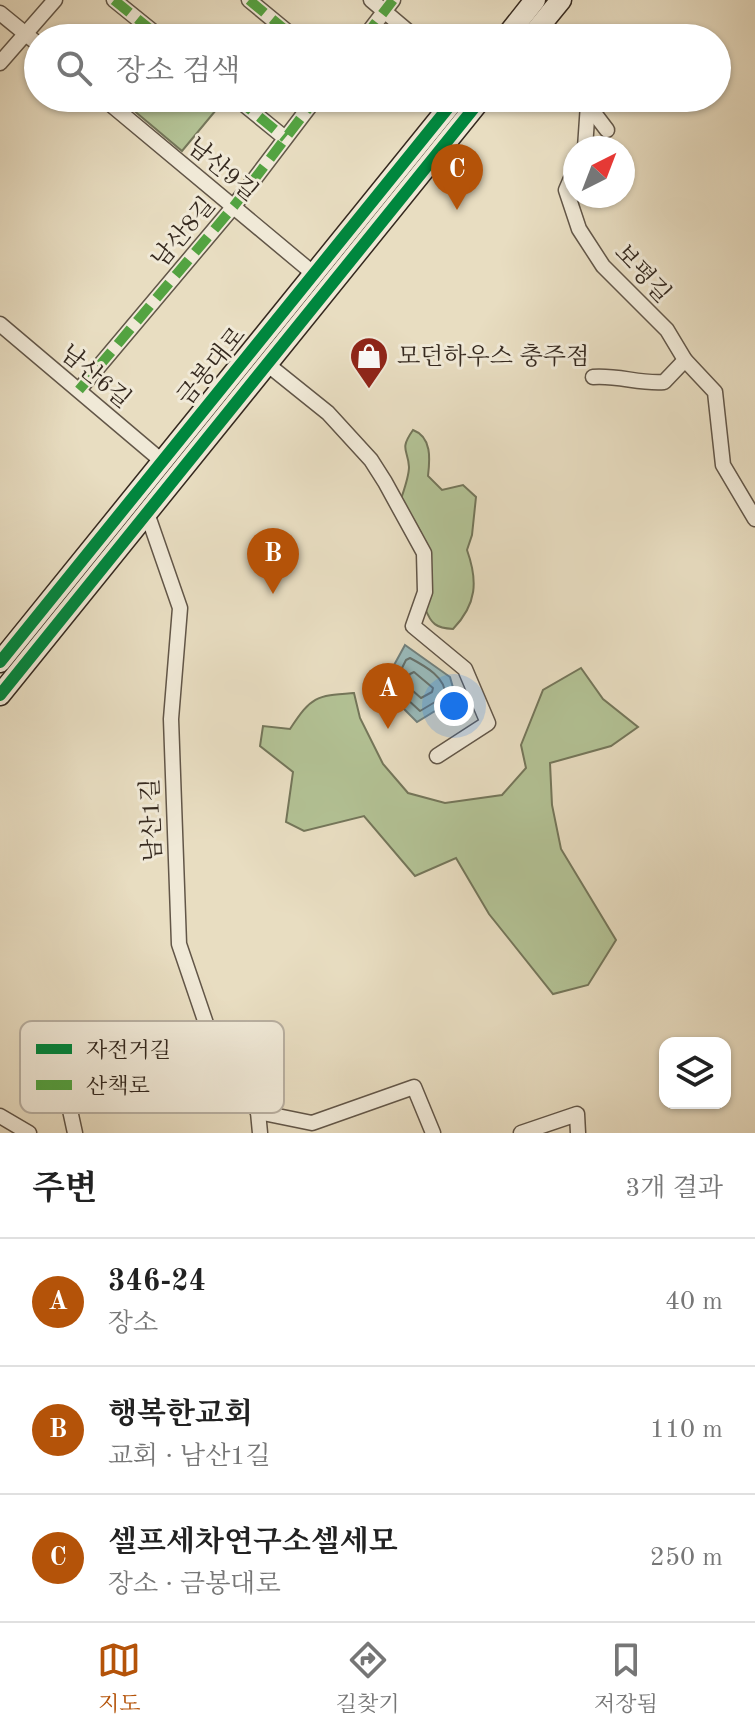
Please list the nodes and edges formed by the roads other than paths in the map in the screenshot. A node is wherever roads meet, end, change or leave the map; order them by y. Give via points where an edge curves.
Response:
1 (55, 0) edge
2 (114, 0) edge
3 (249, 0) edge
4 (371, 0) edge
5 (535, 0) edge
6 (561, 0) edge
7 (390, 6) edge
8 (0, 13) edge
9 (33, 24) edge
10 (144, 24) edge
11 (278, 24) edge
12 (375, 24) edge
13 (405, 24) edge
14 (516, 24) edge
15 (541, 24) edge
16 (24, 32) edge
17 (24, 34) edge
18 (0, 63) edge
19 (120, 112) edge
20 (253, 112) edge
21 (305, 112) edge
22 (445, 112) edge
23 (471, 112) edge
24 (585, 112) edge
25 (593, 112) edge
26 (607, 130) dead end
27 (585, 136) edge
28 (285, 138) junction
29 (234, 206) junction
30 (572, 208) edge
31 (314, 274) junction
32 (0, 324) edge
33 (685, 360) junction
34 (267, 364) junction
35 (593, 377) dead end
36 (79, 390) junction
37 (163, 462) junction
38 (147, 513) junction
39 (755, 519) edge
40 (0, 662) edge
41 (0, 695) edge
42 (437, 756) dead end
43 (205, 1021) edge
44 (71, 1113) edge
45 (258, 1113) edge
46 (263, 1113) edge
47 (0, 1116) edge
48 (29, 1133) edge
49 (75, 1133) edge
50 (260, 1133) edge
51 (433, 1133) edge
52 (521, 1133) edge
53 (578, 1133) edge

1 - 9 street
2 - 10 street
3 - 11 street
4 - 7 street
5 - 14 street
6 - 15 street
7 - 12 street
7 - 13 street
8 - 16 street
17 - 18 street
19 - 29 street, 남산9길
20 - 28 street
21 - 28 street, 남산8길
22 - 31 street, 금봉대로
23 - 34 street, 금봉대로
24 - 27 street
25 - 26 street
28 - 29 street, 남산8길
29 - 31 street, 남산9길
29 - 36 street, 남산8길
30 - 33 street, 보평길 via 603,266 667,330
31 - 37 street, 금봉대로
32 - 36 street, 남산6길
33 - 35 street via 664,382
33 - 39 street, 보평길 via 715,392 723,465
34 - 38 street, 금봉대로
34 - 42 street via 328,413 371,460 424,553 425,592 413,626 465,669 488,723
36 - 37 street, 남산6길
37 - 40 street, 금봉대로
38 - 41 street, 금봉대로
38 - 43 street, 남산1길 via 180,608 171,719 179,944
44 - 49 street
45 - 50 street, 남산1길
46 - 51 street via 312,1123 414,1087
47 - 48 street
52 - 53 street via 577,1114

